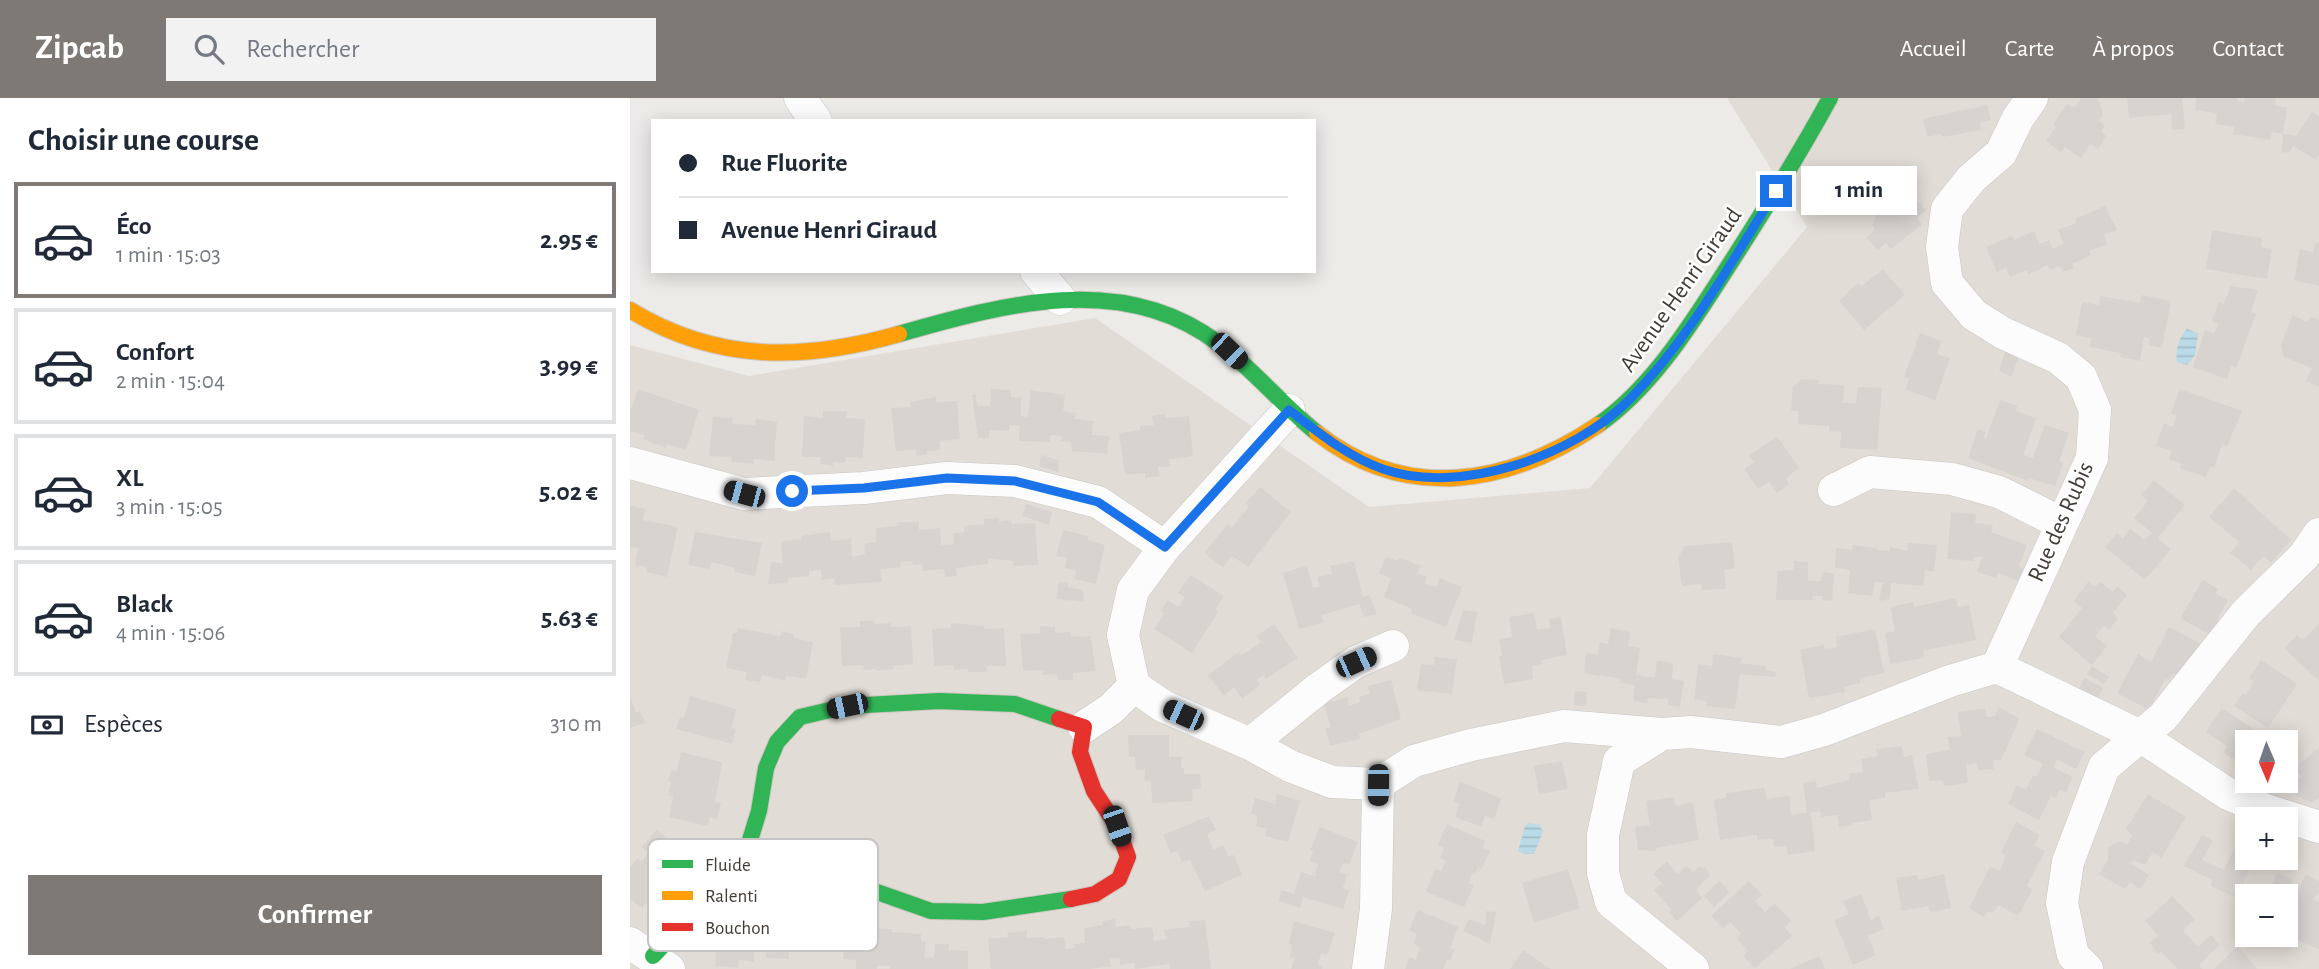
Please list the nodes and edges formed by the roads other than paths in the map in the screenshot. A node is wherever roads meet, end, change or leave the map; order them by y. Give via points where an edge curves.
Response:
1 (800, 98) edge
2 (1830, 98) edge
3 (2032, 98) edge
4 (815, 119) edge
5 (1038, 273) edge
6 (1060, 299) junction
7 (630, 310) edge
8 (1289, 410) junction
9 (630, 463) edge
10 (1834, 490) dead end
11 (2061, 523) junction
12 (2319, 534) edge
13 (1165, 547) junction
14 (1393, 646) dead end
15 (1997, 667) junction
16 (1134, 687) junction
17 (1084, 727) junction
18 (1602, 728) junction
19 (1662, 734) junction
20 (2140, 736) junction
21 (1250, 744) junction
22 (1619, 761) junction
23 (1378, 785) junction
24 (2319, 827) edge
25 (750, 839) edge
26 (878, 892) edge
27 (1368, 969) edge
28 (1693, 969) edge
29 (2087, 969) edge

1 - 4 street
2 - 8 street, Avenue Henri Giraud via 1806,144 1676,344 1628,401 1581,437 1485,474 1437,480 1384,470 1340,449
3 - 11 street, Rue des Rubis via 2001,153 1971,179 1947,209 1942,247 1947,283 1974,315 2058,358 2081,377 2095,410 2092,458
5 - 6 street
6 - 7 street, Avenue Henri Giraud via 1001,307 859,344 796,352 742,351 693,342 651,325
6 - 8 street, Avenue Henri Giraud via 1111,299 1161,311 1229,351
8 - 13 street
9 - 13 street via 744,494 947,478 1015,481 1098,502
10 - 11 street via 1870,472 1952,480 1999,492
11 - 15 street, Rue des Rubis
12 - 20 street via 2304,556 2246,613 2163,717
13 - 16 street via 1133,590 1125,624 1123,635
14 - 21 street via 1356,662
15 - 19 street via 1781,742 1691,732
15 - 20 street
16 - 17 street
16 - 21 street via 1163,706
17 - 25 street via 1016,704 939,701 847,706 800,717 776,742
17 - 26 street via 1080,752 1128,857 1119,879 1095,894 984,912 931,911
18 - 19 street
18 - 22 street
18 - 23 street via 1564,726 1471,745 1414,761
19 - 22 street
20 - 24 street via 2228,794
20 - 29 street via 2104,767 2068,862 2062,903 2073,955
21 - 23 street via 1332,782
22 - 28 street via 1603,835 1602,873 1611,902
23 - 27 street via 1376,909

